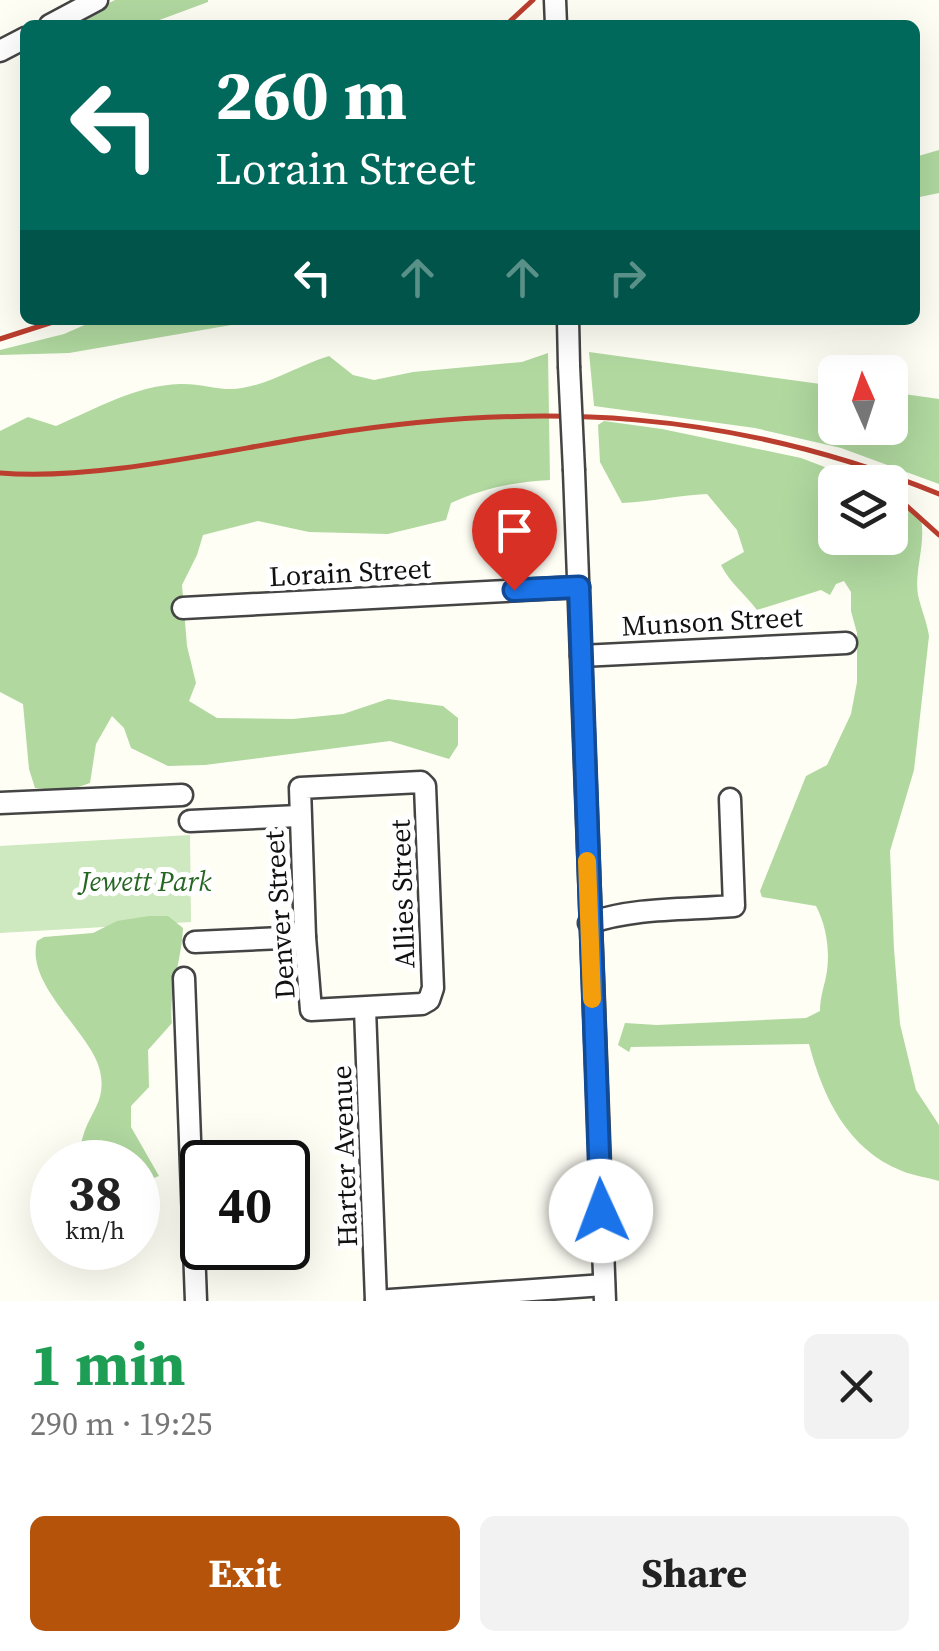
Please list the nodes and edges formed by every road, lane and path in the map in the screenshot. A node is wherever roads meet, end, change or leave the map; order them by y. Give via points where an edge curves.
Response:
1 (97, 0) edge
2 (59, 20) edge
3 (568, 325) edge
4 (579, 587) junction
5 (183, 608) dead end
6 (846, 643) dead end
7 (582, 656) junction
8 (300, 788) joint
9 (182, 795) dead end
10 (730, 799) dead end
11 (0, 803) edge
12 (299, 816) junction
13 (190, 821) dead end
14 (589, 923) junction
15 (304, 936) junction
16 (195, 942) dead end
17 (184, 978) dead end
18 (365, 1009) junction
19 (605, 1293) edge
20 (196, 1301) edge
21 (376, 1301) edge

1 - 2 street
3 - 4 street, bridge
4 - 5 street, Lorain Street
4 - 7 street
6 - 7 street, Munson Street
7 - 14 street
8 - 12 street, Denver Street
8 - 18 street, Allies Street via 425,786 433,988 422,1004
9 - 11 street
10 - 14 street via 734,906 640,911
12 - 13 street
12 - 15 street, Denver Street
14 - 19 street
15 - 16 street
15 - 18 street, Denver Street via 308,1006
17 - 20 street
18 - 21 street, Harter Avenue
19 - 21 street

